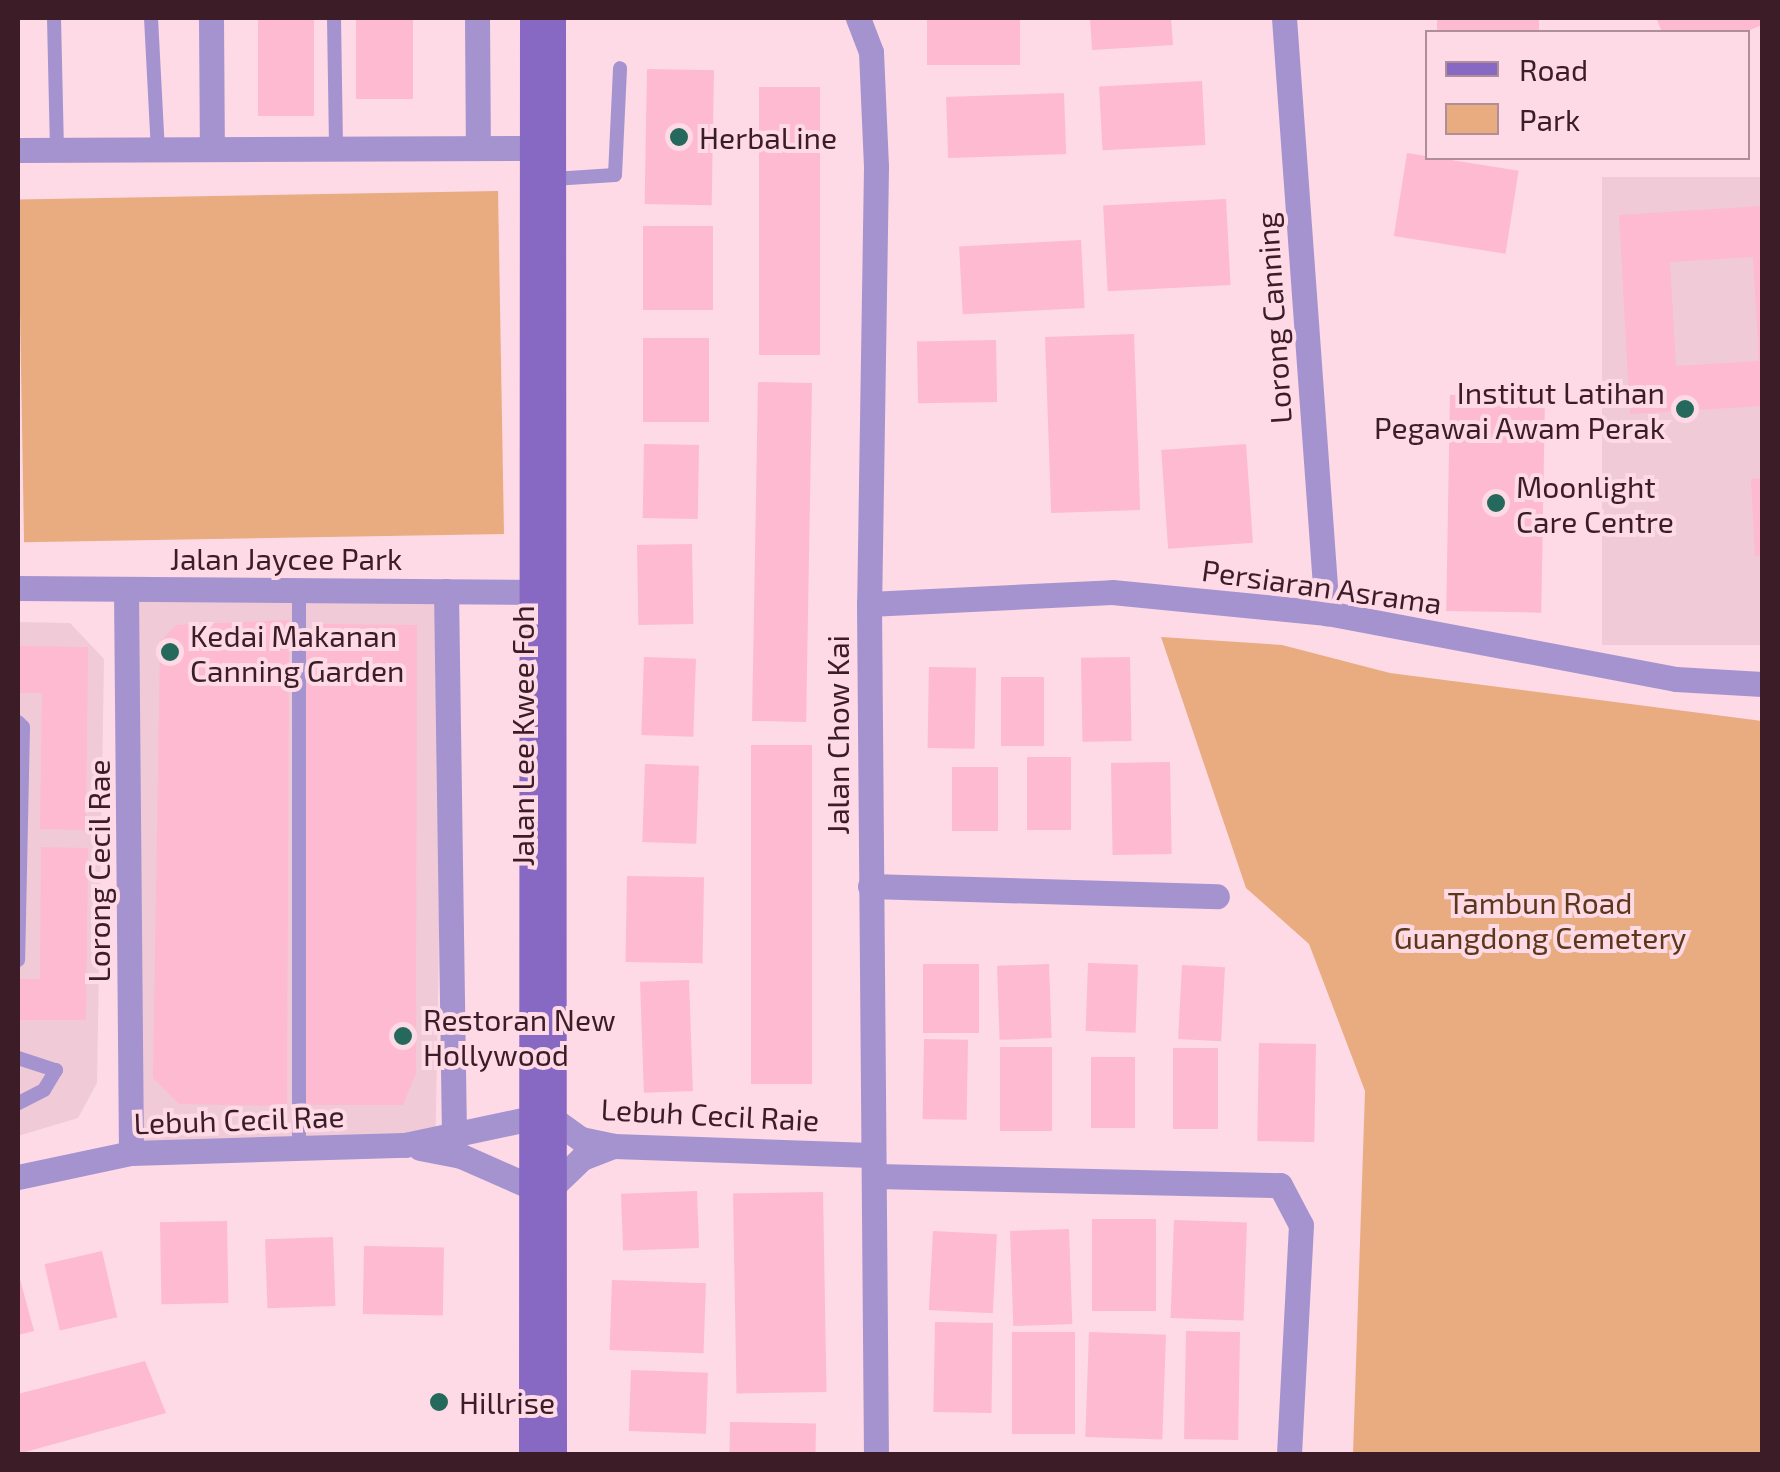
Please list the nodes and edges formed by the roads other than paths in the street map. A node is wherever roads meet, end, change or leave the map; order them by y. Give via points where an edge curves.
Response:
1 (54, 18) edge
2 (151, 18) edge
3 (211, 18) edge
4 (334, 18) edge
5 (477, 18) edge
6 (532, 18) edge
7 (552, 18) edge
8 (858, 18) edge
9 (1284, 18) edge
10 (620, 68) dead end
11 (478, 148) junction
12 (531, 148) junction
13 (212, 149) junction
14 (336, 149) junction
15 (18, 150) edge
16 (56, 150) junction
17 (158, 150) junction
18 (553, 180) junction
19 (18, 588) edge
20 (126, 589) junction
21 (299, 590) junction
22 (446, 591) junction
23 (529, 592) junction
24 (555, 592) junction
25 (870, 604) junction
26 (1326, 613) junction
27 (1762, 684) edge
28 (18, 722) edge
29 (870, 886) junction
30 (1217, 896) dead end
31 (18, 960) edge
32 (18, 1058) edge
33 (18, 1103) edge
34 (540, 1119) junction
35 (454, 1135) junction
36 (405, 1145) junction
37 (614, 1146) junction
38 (298, 1148) junction
39 (131, 1153) junction
40 (874, 1165) junction
41 (18, 1177) edge
42 (541, 1186) junction
43 (530, 1454) edge
44 (554, 1454) edge
45 (876, 1454) edge
46 (1288, 1454) edge

1 - 16 lane
2 - 17 lane
3 - 13 street
4 - 14 lane
5 - 11 street
6 - 12 main road, Jalan Lee Kwee Foh
7 - 18 main road, Jalan Lee Kwee Foh
8 - 25 street, Jalan Chow Kai via 871,52 876,168
9 - 26 street, Lorong Canning
10 - 18 lane via 614,175
11 - 12 street
11 - 14 street
12 - 23 main road, Jalan Lee Kwee Foh
13 - 14 street
13 - 17 street
15 - 16 street
16 - 17 street
18 - 24 main road, Jalan Lee Kwee Foh
19 - 20 street, Jalan Jaycee Park
20 - 21 street, Jalan Jaycee Park
20 - 39 street, Lorong Cecil Rae
21 - 22 street, Jalan Jaycee Park
21 - 38 lane
22 - 23 street, Jalan Jaycee Park
22 - 35 street
23 - 24 street, Jalan Jaycee Park
23 - 34 main road, Jalan Lee Kwee Foh
24 - 34 main road, Jalan Lee Kwee Foh
25 - 26 street, Persiaran Asrama via 1112,592
25 - 29 street, Jalan Chow Kai
26 - 27 street, Persiaran Asrama via 1676,679
28 - 31 lane
29 - 30 street
29 - 40 street, Jalan Chow Kai
32 - 33 lane via 56,1070 44,1090
34 - 35 street, Lebuh Cecil Rae
34 - 37 street, Lebuh Cecil Raie via 581,1140
34 - 42 main road, Jalan Lee Kwee Foh
35 - 36 street, Lebuh Cecil Rae
36 - 38 street, Lebuh Cecil Rae
36 - 42 street, Lebuh Cecil Rae via 461,1156
37 - 40 street, Lebuh Cecil Raie
37 - 42 street
38 - 39 street, Lebuh Cecil Rae
39 - 41 street, Lebuh Cecil Rae
40 - 45 street, Jalan Chow Kai
40 - 46 street, Lebuh Cecil Raie via 1280,1185 1301,1225
42 - 43 main road, Jalan Lee Kwee Foh
42 - 44 main road, Jalan Lee Kwee Foh

